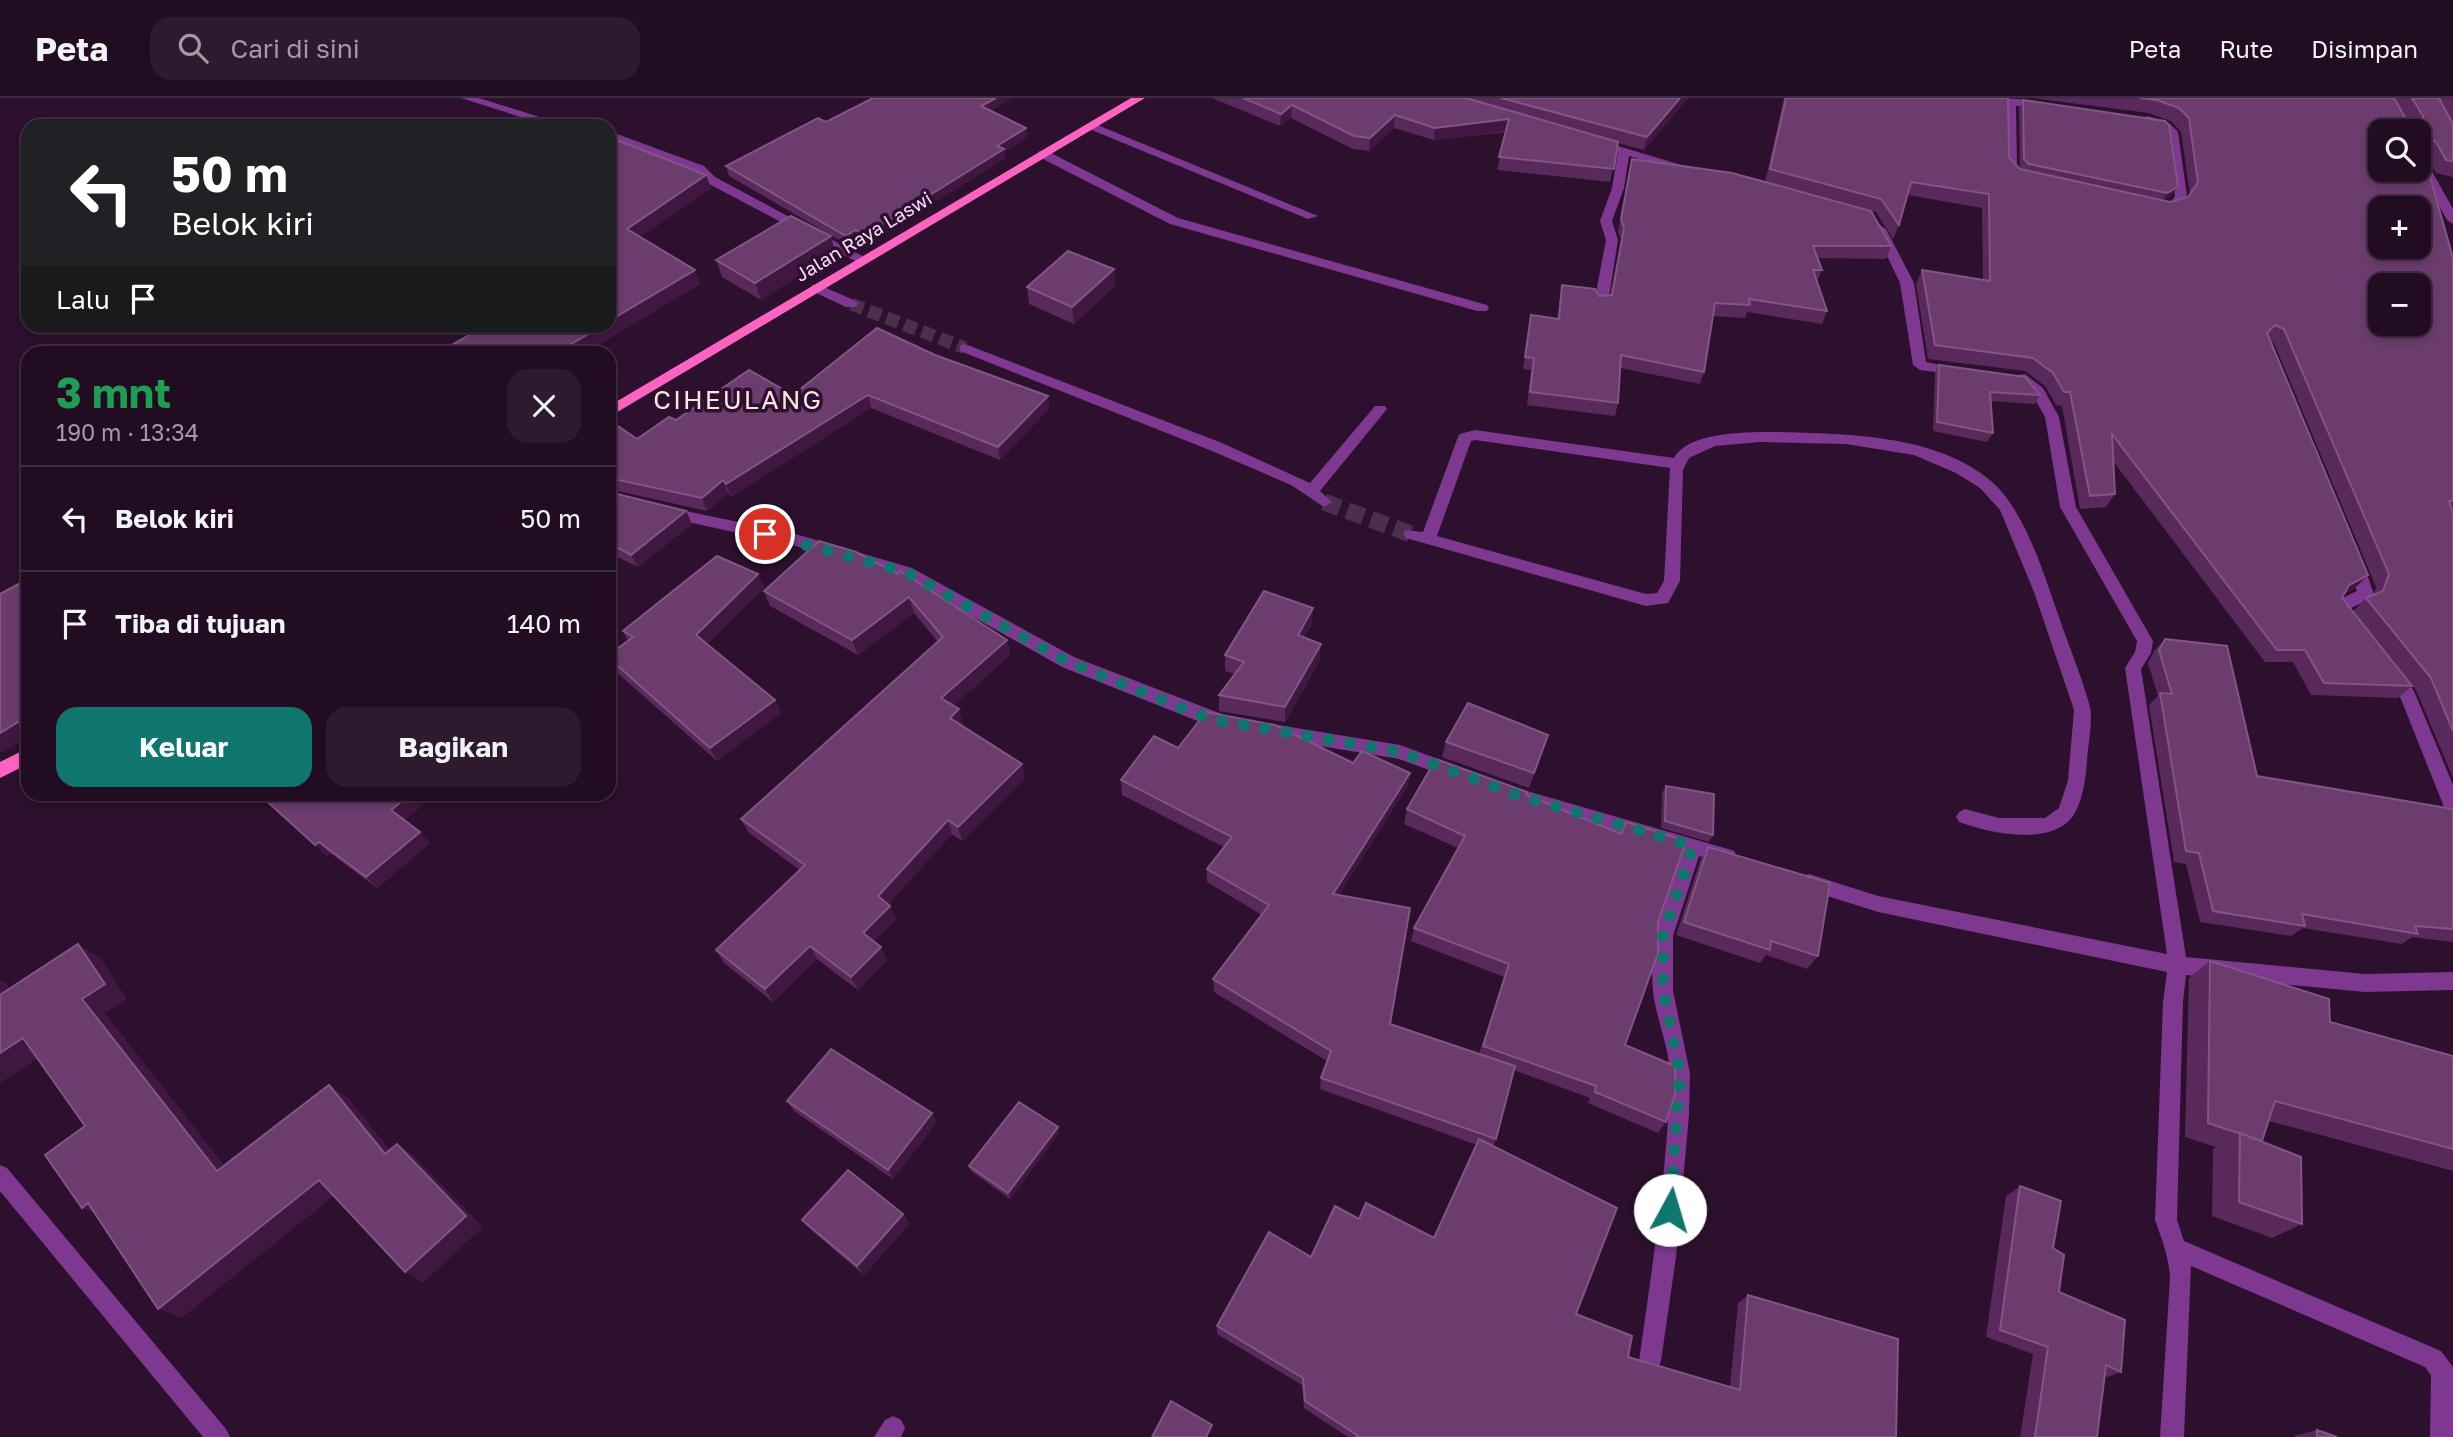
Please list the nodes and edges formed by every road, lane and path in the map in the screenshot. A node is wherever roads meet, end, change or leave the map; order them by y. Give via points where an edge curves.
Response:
1 (467, 98) edge
2 (1139, 98) edge
3 (1985, 98) edge
4 (2010, 101) junction
5 (2061, 108) edge
6 (2136, 118) edge
7 (538, 119) edge
8 (1091, 126) junction
9 (616, 138) edge
10 (1574, 138) edge
11 (1624, 152) junction
12 (1044, 154) junction
13 (1704, 174) edge
14 (2431, 180) edge
15 (2035, 184) edge
16 (2149, 207) edge
17 (1312, 216) dead end
18 (1871, 218) edge
19 (2453, 220) edge
20 (864, 260) junction
21 (817, 288) junction
22 (1601, 303) edge
23 (851, 304) tunnel mouth
24 (1482, 308) dead end
25 (965, 348) tunnel mouth
26 (1979, 375) edge
27 (2002, 377) edge
28 (616, 408) edge
29 (1380, 409) dead end
30 (1679, 464) junction
31 (1310, 493) junction
32 (1324, 502) tunnel mouth
33 (646, 507) edge
34 (1411, 534) tunnel mouth
35 (2345, 537) edge
36 (1428, 539) junction
37 (2355, 631) edge
38 (2383, 661) edge
39 (21, 759) edge
40 (0, 771) edge
41 (1472, 778) edge
42 (1508, 791) edge
43 (2453, 807) edge
44 (1965, 817) dead end
45 (1693, 846) junction
46 (1746, 863) edge
47 (1785, 875) edge
48 (2178, 965) junction
49 (2453, 981) edge
50 (0, 1175) edge
51 (2173, 1247) junction
52 (1650, 1362) edge
53 (218, 1437) edge
54 (2172, 1437) edge
55 (2442, 1437) edge

1 - 7 street
2 - 8 main road, Jalan Raya Laswi
3 - 4 street
4 - 5 street
4 - 15 street via 2011,170
6 - 16 street via 2165,125 2172,132 2181,196 2175,205
8 - 12 main road, Jalan Raya Laswi
8 - 17 street
9 - 20 street via 700,169 711,180
10 - 11 street
11 - 13 street
11 - 22 street via 1606,221 1612,240
12 - 20 main road, Jalan Raya Laswi
12 - 24 street via 1174,221
14 - 19 street
18 - 26 street via 1885,234 1908,283 1920,365
20 - 21 main road, Jalan Raya Laswi
21 - 23 street
21 - 28 main road, Jalan Raya Laswi
25 - 31 street via 1217,447 1296,481
27 - 48 street via 2025,379 2038,391 2052,417 2068,507 2145,640 2133,668
29 - 31 street
30 - 36 street via 1465,437
30 - 36 street via 1672,581 1662,599 1646,600
30 - 44 street via 1682,455 1712,441 1846,439 1917,450 1985,484 2007,507 2082,710 2077,780 2066,812 2048,826 1999,826
31 - 32 street
33 - 41 street via 906,572 1068,662 1210,719 1400,752
34 - 36 street
35 - 37 street via 2366,588 2363,597 2340,606
38 - 43 street via 2406,691
39 - 40 main road
42 - 45 street
45 - 46 street
45 - 52 street via 1663,936 1663,991 1680,1073 1679,1115
47 - 48 street via 1878,904
48 - 49 street via 2365,983
48 - 51 street via 2166,1220
50 - 53 street
51 - 54 street via 2180,1260 2181,1278
51 - 55 street via 2433,1359 2443,1371

